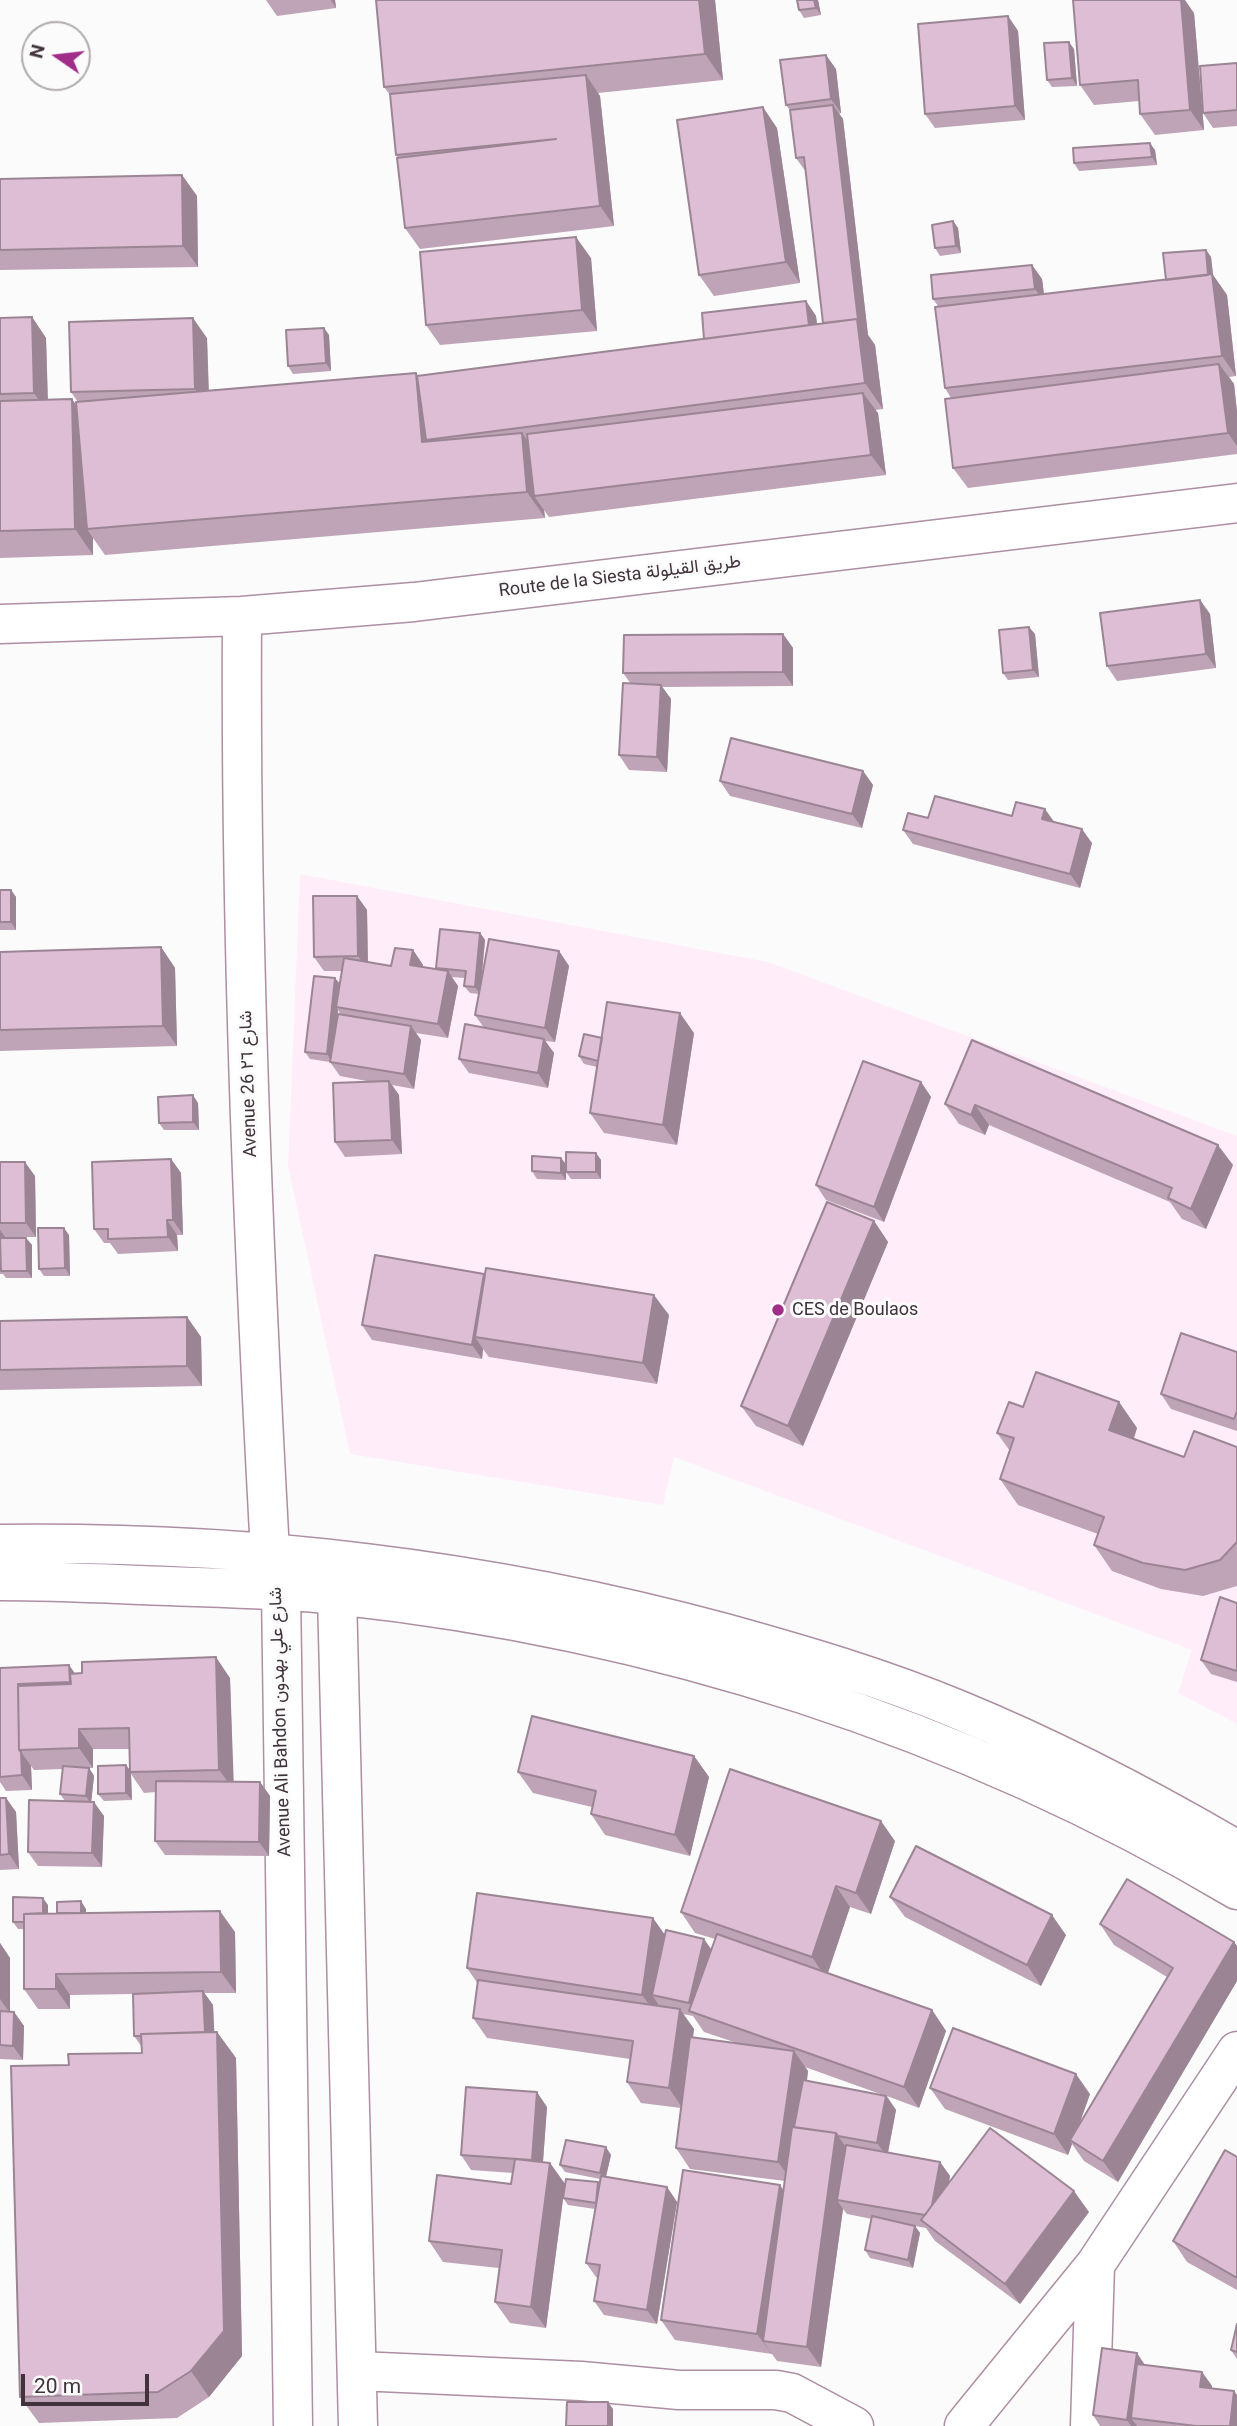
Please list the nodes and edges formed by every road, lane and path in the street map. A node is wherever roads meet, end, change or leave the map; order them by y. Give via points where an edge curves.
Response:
1 (1237, 503) edge
2 (242, 616) junction
3 (0, 624) edge
4 (0, 1544) edge
5 (270, 1552) junction
6 (0, 1581) edge
7 (281, 1590) junction
8 (337, 1595) junction
9 (1237, 1850) edge
10 (1237, 1890) edge
11 (1237, 2051) edge
12 (1095, 2265) junction
13 (358, 2371) junction
14 (287, 2426) edge
15 (293, 2426) edge
16 (358, 2426) edge
17 (854, 2426) edge
18 (964, 2426) edge
19 (1090, 2426) edge

1 - 2 main road, Route de la Siesta طريق القيلولة via 414,602
2 - 3 main road, Route de la Siesta طريق القيلولة
2 - 5 main road, Avenue 26 شارع ٢٦ via 247,1044
4 - 5 main road
5 - 7 main road, Avenue Ali Bahdon شارع علي بهدون
5 - 8 main road, Avenue Ali Bahdon شارع علي بهدون
5 - 9 main road via 485,1579 653,1614 813,1657 959,1709 1080,1766
6 - 7 main road
7 - 8 main road
7 - 15 main road, Avenue Ali Bahdon شارع علي بهدون
8 - 10 main road via 481,1615 619,1643 792,1688 944,1743 1060,1794
8 - 13 main road
11 - 12 main road
12 - 18 main road
12 - 19 main road
13 - 16 main road
13 - 17 main road via 679,2390 776,2390 792,2393
14 - 15 main road

